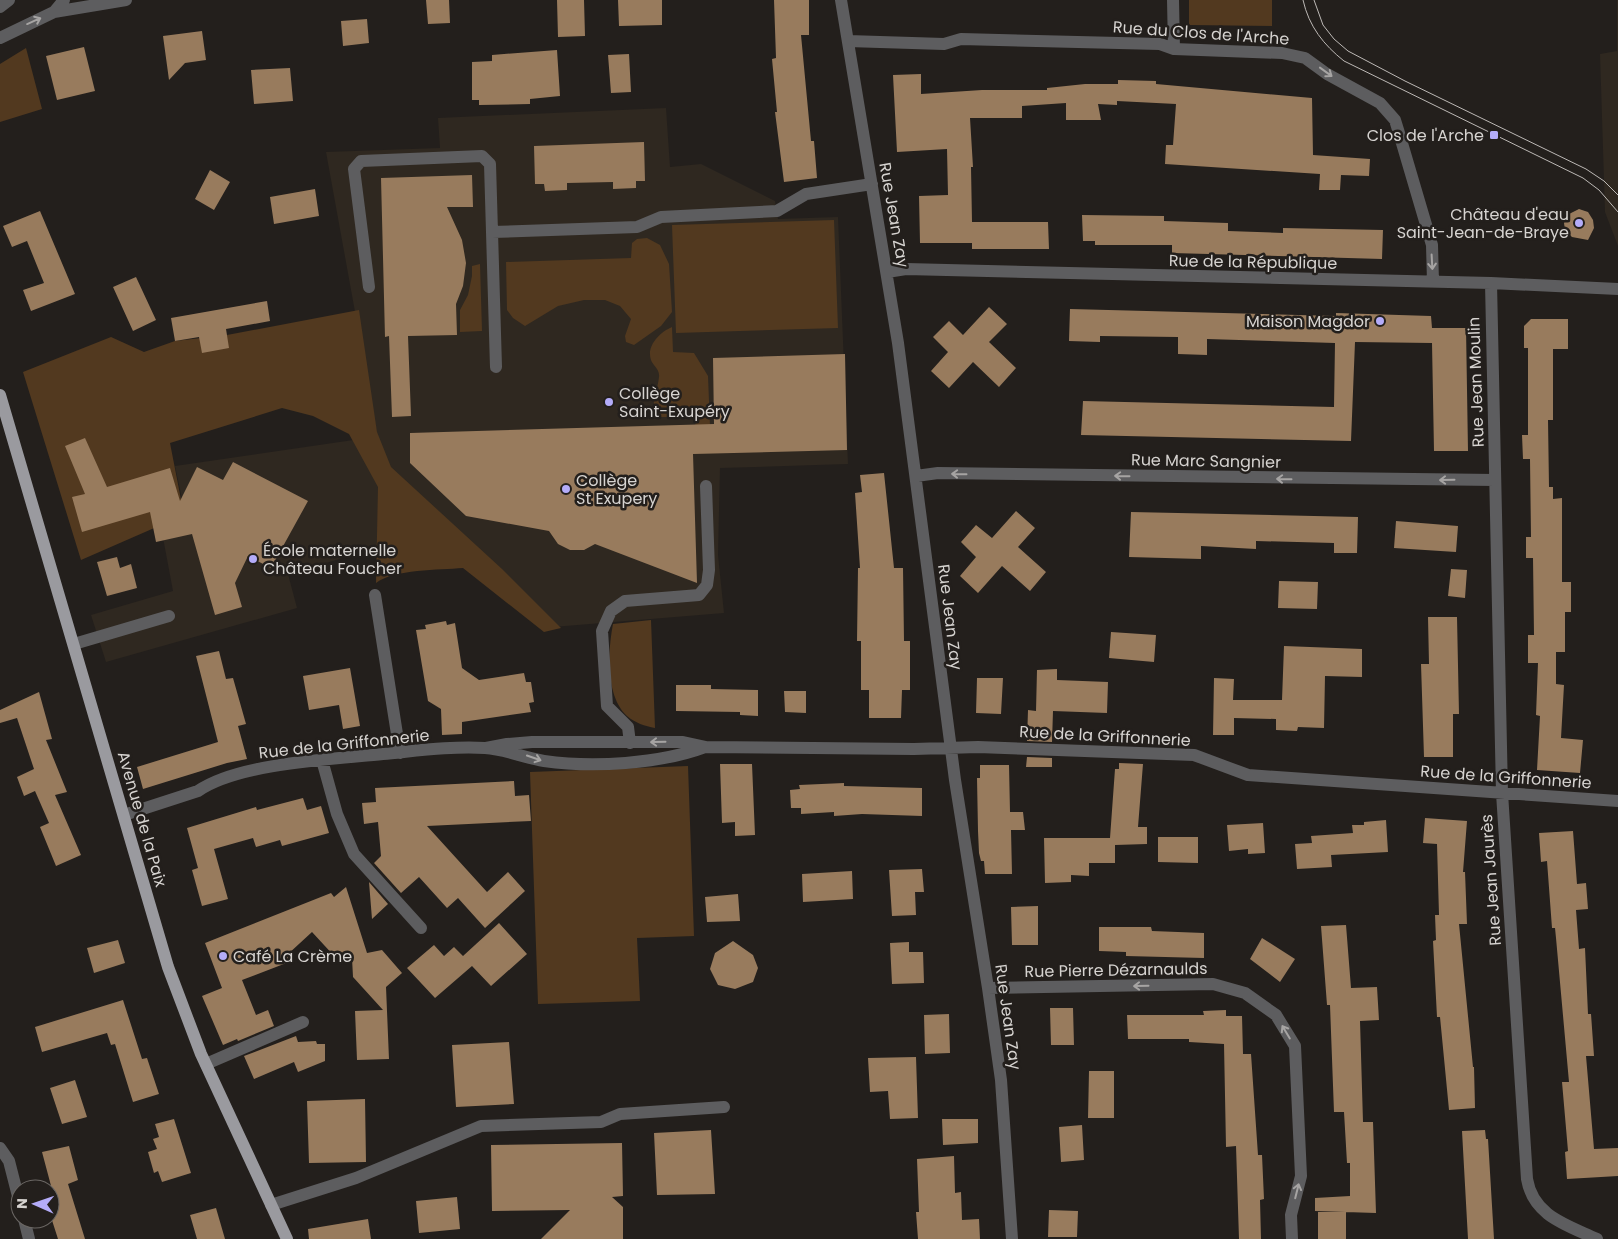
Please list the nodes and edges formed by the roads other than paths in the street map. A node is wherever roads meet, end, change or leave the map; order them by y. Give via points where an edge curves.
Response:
1 (9, 0) edge
2 (64, 0) edge
3 (125, 0) edge
4 (841, 0) edge
5 (1173, 0) edge
6 (0, 7) edge
7 (54, 12) junction
8 (0, 38) edge
9 (848, 41) junction
10 (1174, 49) junction
11 (872, 184) junction
12 (492, 232) junction
13 (887, 272) junction
14 (1434, 282) junction
15 (1490, 283) junction
16 (369, 287) dead end
17 (1618, 289) edge
18 (496, 367) dead end
19 (0, 395) edge
20 (916, 476) junction
21 (1495, 480) junction
22 (706, 486) dead end
23 (375, 595) dead end
24 (169, 616) dead end
25 (74, 644) junction
26 (630, 743) junction
27 (706, 747) junction
28 (486, 748) junction
29 (951, 748) junction
30 (400, 752) junction
31 (322, 760) junction
32 (1502, 794) junction
33 (1618, 801) edge
34 (124, 815) junction
35 (421, 928) dead end
36 (988, 988) junction
37 (303, 1022) dead end
38 (206, 1064) junction
39 (724, 1108) dead end
40 (0, 1148) edge
41 (14, 1179) edge
42 (271, 1204) junction
43 (287, 1239) edge
44 (1012, 1239) edge
45 (1292, 1239) edge
46 (1597, 1239) edge

1 - 6 street
2 - 7 street
3 - 7 street
4 - 9 street, Rue Jean Zay
5 - 10 street
8 -> 7 street
9 - 10 street, Rue du Clos de l'Arche via 944,44 961,39 1160,44
9 - 11 street, Rue Jean Zay
10 -> 14 street, Rue du Clos de l'Arche via 1282,53 1305,58 1380,103 1395,120 1432,245
11 - 12 street via 806,194 777,211 661,217 637,227
11 - 13 street, Rue Jean Zay
12 - 16 street via 490,164 482,156 361,161 354,169
12 - 18 street
13 - 14 street, Rue de la République via 906,269
13 - 20 street, Rue Jean Zay
14 - 15 street, Rue de la République
15 - 17 street, Rue de la République
15 - 21 street, Rue Jean Moulin
19 - 25 main road, Avenue de la Paix
21 -> 20 street, Rue Marc Sangnier via 938,473
20 - 29 street, Rue Jean Zay
21 - 32 street, Rue Jean Jaurès
22 - 26 street via 707,585 699,595 626,601 611,611 602,631 607,706 628,728
23 - 30 street
24 - 25 street
25 - 34 main road, Avenue de la Paix
27 -> 26 street, Rue de la Griffonnerie via 683,742
26 - 28 street, Rue de la Griffonnerie via 532,742
28 -> 27 street, Rue de la Griffonnerie via 524,754 543,761 631,762 682,755
27 - 29 street, Rue de la Griffonnerie
28 - 30 street, Rue de la Griffonnerie
29 - 32 street, Rue de la Griffonnerie via 1194,755 1248,775
29 - 36 street, Rue Jean Zay
30 - 31 street, Rue de la Griffonnerie
31 - 34 street, Rue de la Griffonnerie via 243,772 208,784 198,791
31 - 35 street via 337,814 354,854
32 - 33 street, Rue de la Griffonnerie
32 - 46 street, Rue Jean Jaurès via 1529,1192 1535,1204 1546,1214
34 - 38 main road, Avenue de la Paix via 168,967
36 - 44 street, Rue Jean Zay via 1001,1080
45 -> 36 street, Rue Pierre Dézarnaulds via 1291,1216 1301,1176 1295,1046 1276,1015 1245,993 1213,984
37 - 38 street
38 - 42 main road, Avenue de la Paix
39 - 42 street via 620,1114 601,1122 481,1126 356,1178
40 - 41 street via 9,1161
42 - 43 main road, Avenue de la Paix

